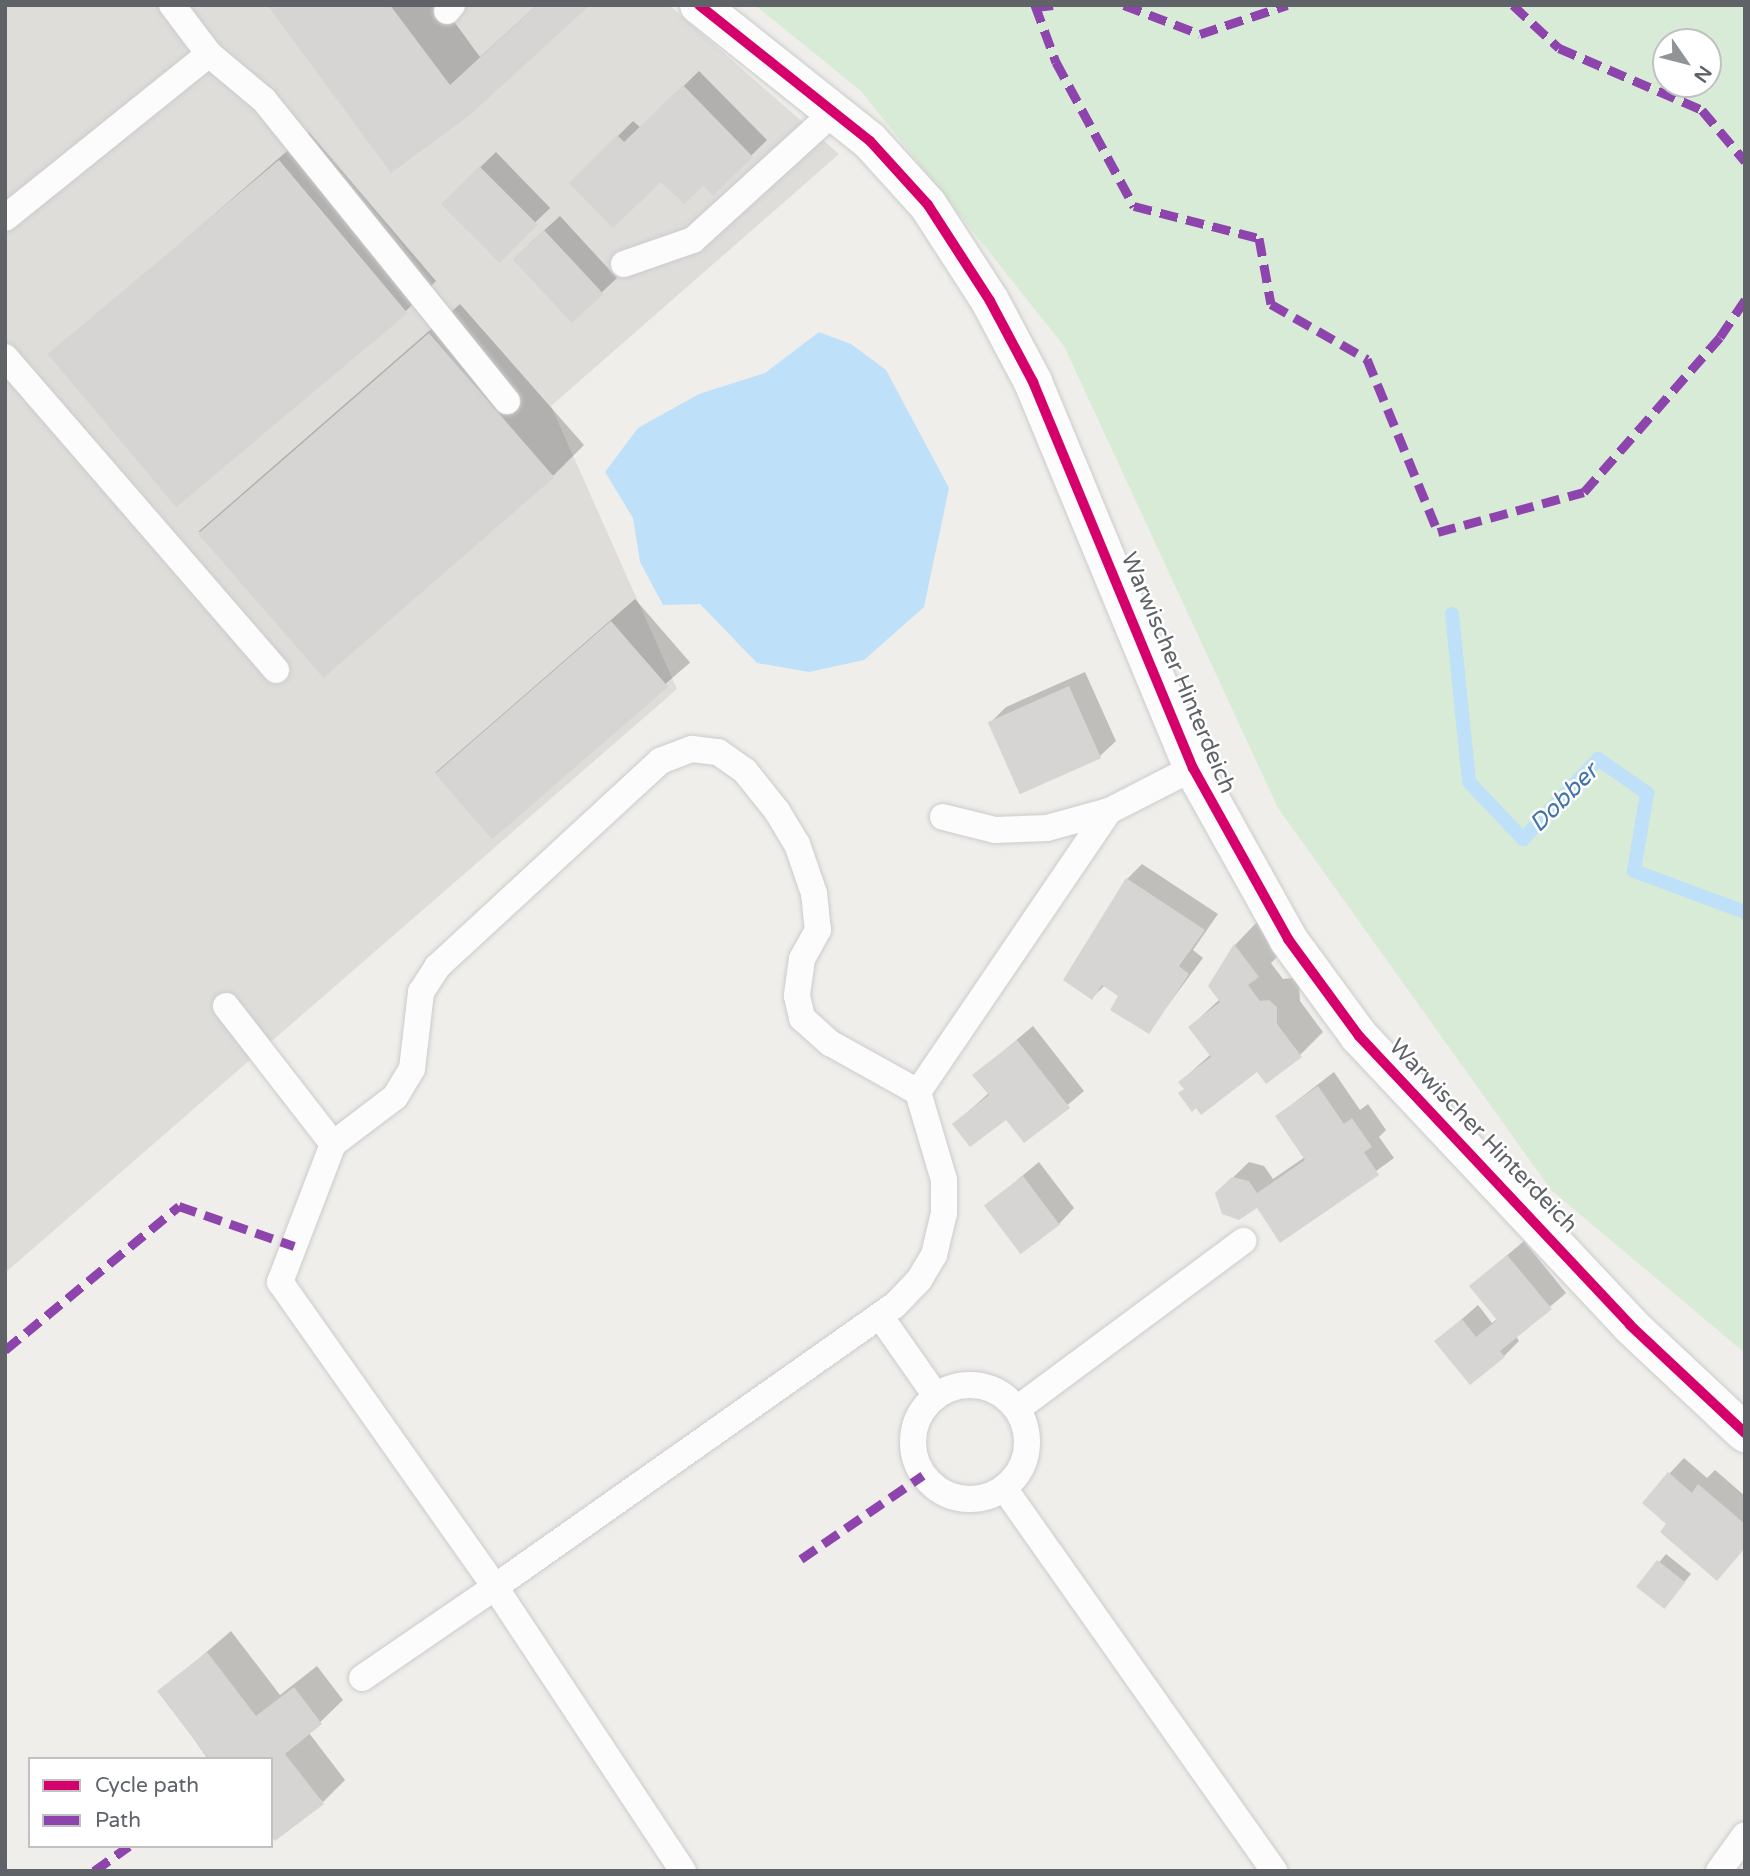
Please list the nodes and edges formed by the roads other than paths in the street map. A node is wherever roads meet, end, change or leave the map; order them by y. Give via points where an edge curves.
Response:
1 (172, 5) edge
2 (699, 5) edge
3 (209, 54) junction
4 (835, 111) junction
5 (5, 218) edge
6 (624, 264) dead end
7 (5, 357) edge
8 (507, 401) dead end
9 (276, 670) dead end
10 (1193, 768) junction
11 (1109, 811) junction
12 (943, 817) dead end
13 (226, 1006) dead end
14 (918, 1093) junction
15 (333, 1144) junction
16 (1243, 1241) dead end
17 (880, 1316) junction
18 (936, 1396) junction
19 (1017, 1409) junction
20 (1745, 1433) edge
21 (1004, 1488) junction
22 (495, 1587) junction
23 (362, 1678) dead end
24 (1745, 1835) edge
25 (682, 1871) edge
26 (1274, 1871) edge
27 (1719, 1871) edge

1 - 3 lane
2 - 4 street, Warwischer Hinterdeich
3 - 5 lane
3 - 8 lane via 264,100
4 - 6 lane via 694,240
4 - 10 street, Warwischer Hinterdeich via 870,141 928,205 990,301 1033,382
7 - 9 lane
10 - 11 lane
10 - 20 street, Warwischer Hinterdeich via 1288,939 1359,1036 1630,1325
11 - 12 lane via 1047,828 995,830
11 - 14 lane
13 - 15 lane
14 - 15 lane via 830,1043 802,1018 797,996 802,959 818,930 814,893 797,844 744,771 718,752 692,749 660,761 436,967 421,992 412,1069 395,1097
14 - 17 lane via 944,1180 944,1213 934,1255 919,1280
15 - 22 lane via 280,1282
16 - 19 lane
17 - 18 lane
17 - 22 lane
18 - 19 lane via 952,1387 988,1387
18 - 21 lane via 915,1424 912,1441 923,1475 935,1488 970,1500
19 - 21 lane via 1028,1443 1025,1460
21 - 26 lane
22 - 23 lane
22 - 25 lane
24 - 27 lane

